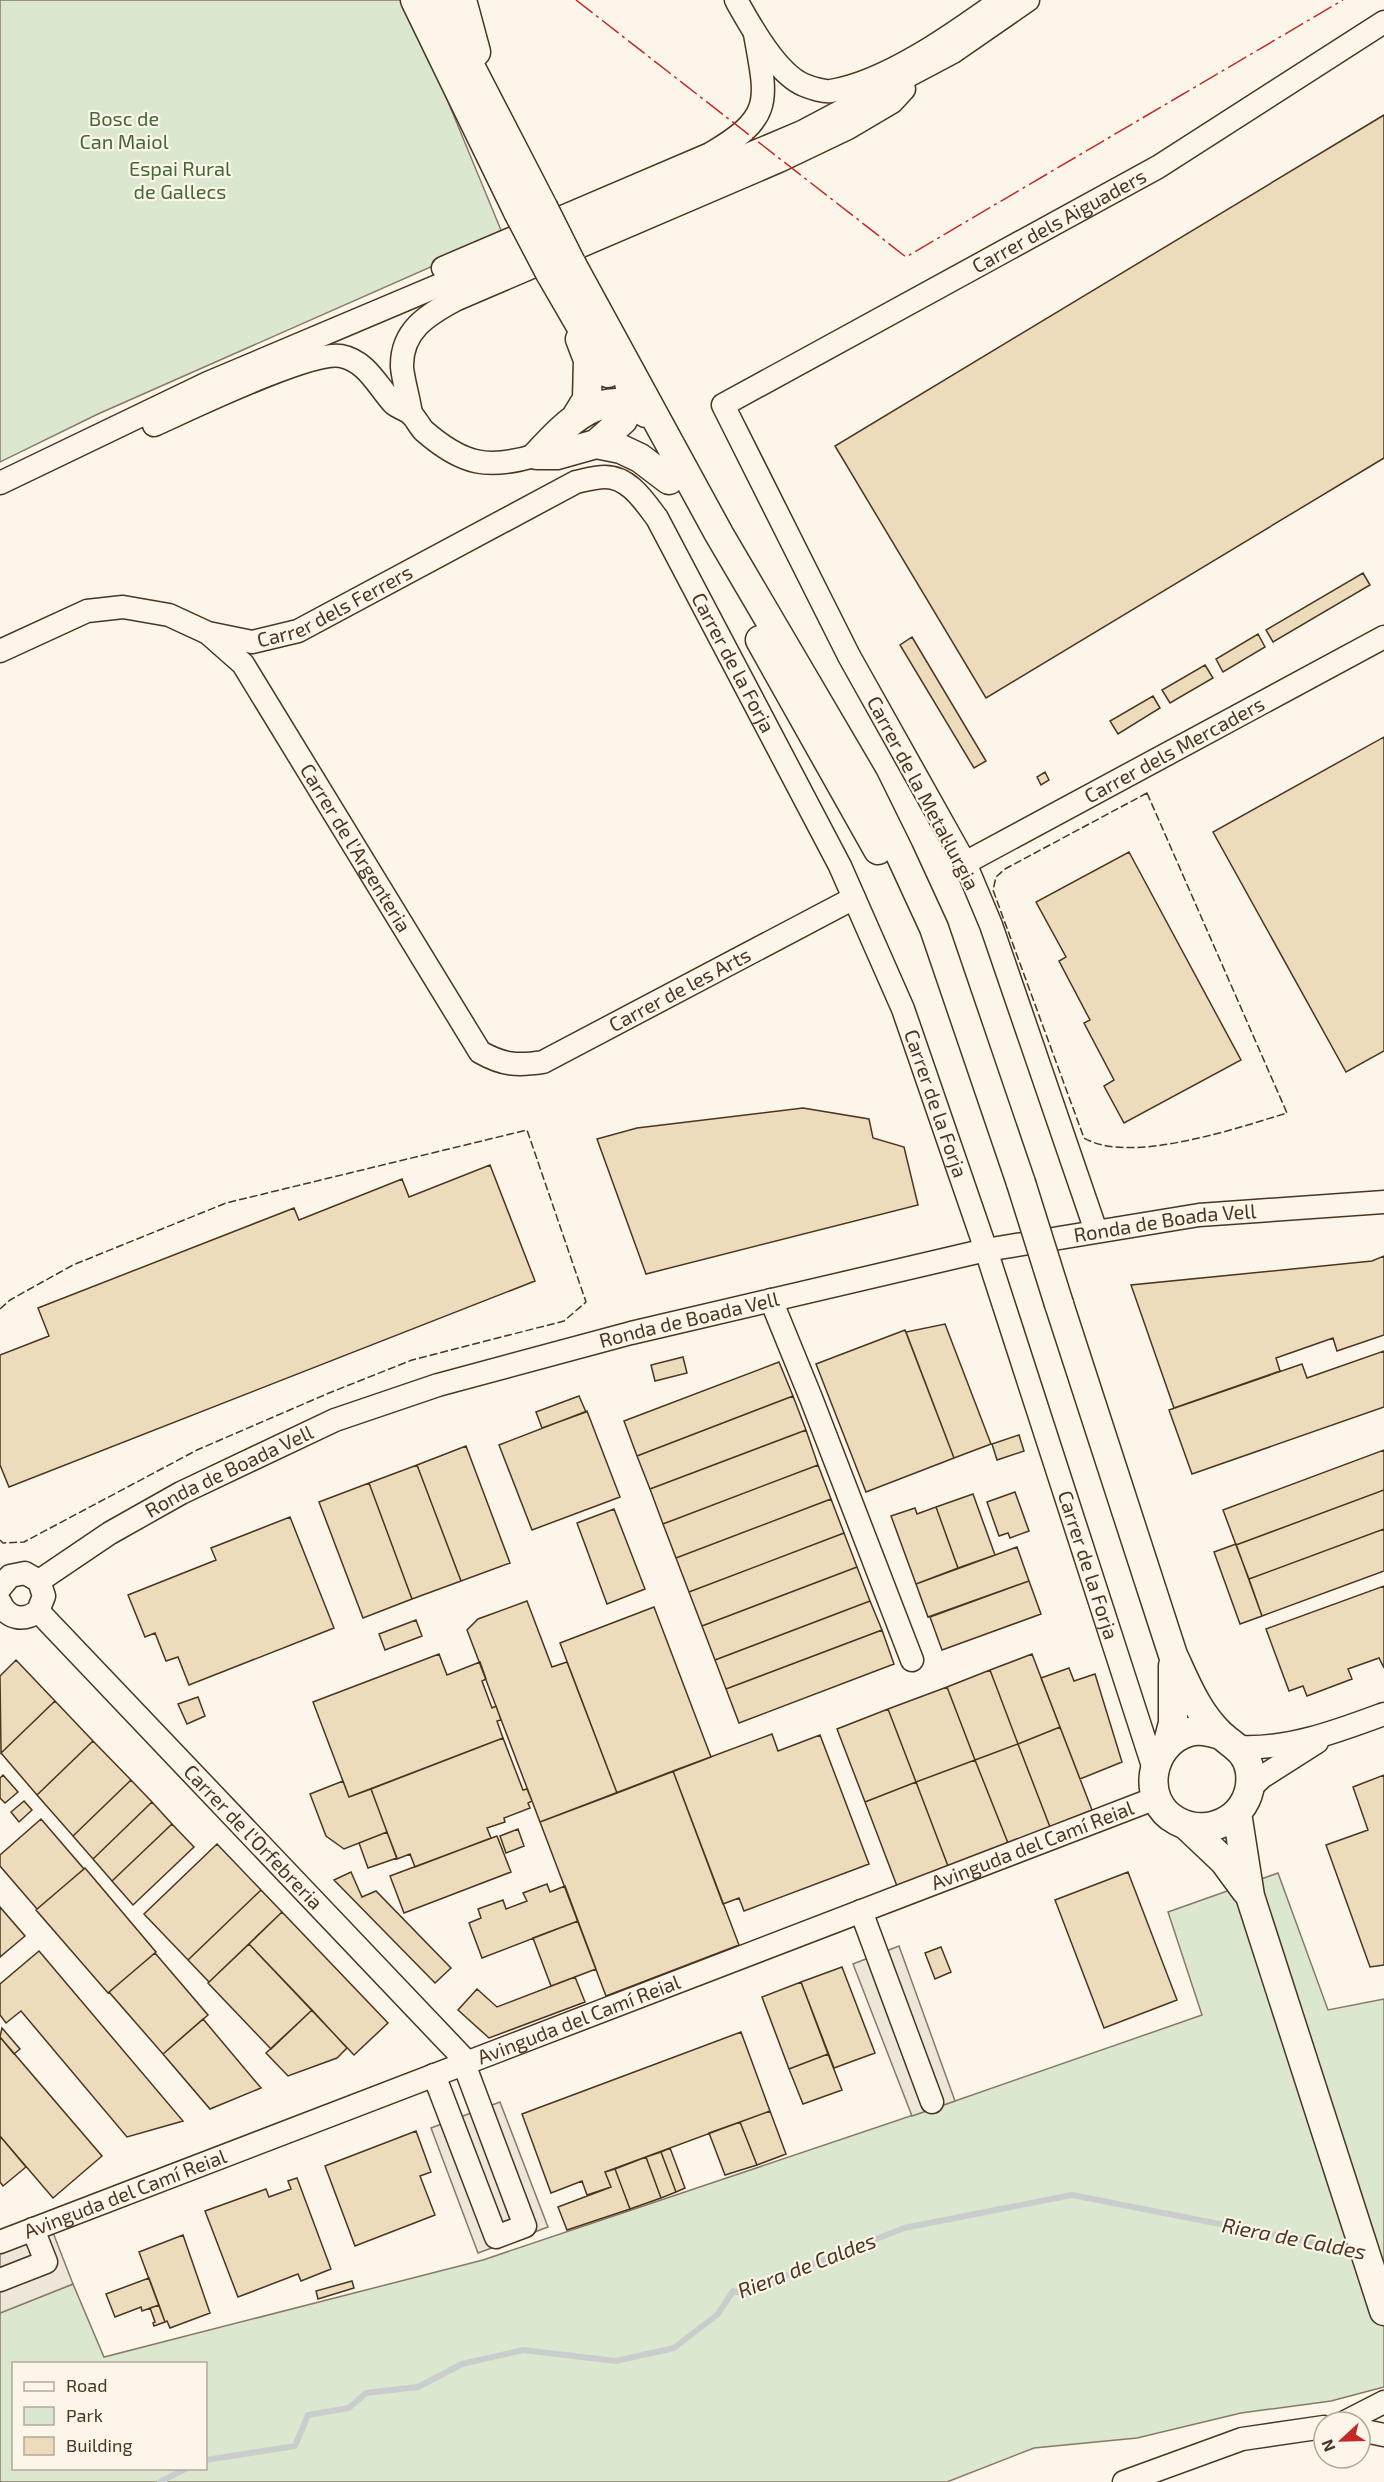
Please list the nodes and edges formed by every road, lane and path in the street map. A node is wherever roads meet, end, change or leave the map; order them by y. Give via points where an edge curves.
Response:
1 (462, 0) edge
2 (736, 0) edge
3 (1001, 0) edge
4 (1028, 0) edge
5 (422, 3) edge
6 (1384, 22) edge
7 (755, 34) junction
8 (919, 71) junction
9 (496, 114) junction
10 (530, 210) junction
11 (560, 268) junction
12 (569, 309) junction
13 (623, 362) junction
14 (208, 383) junction
15 (723, 405) joint
16 (628, 406) junction
17 (411, 414) junction
18 (576, 417) junction
19 (654, 419) junction
20 (596, 444) junction
21 (537, 455) junction
22 (37, 464) junction
23 (669, 480) junction
24 (622, 481) joint
25 (0, 483) edge
26 (208, 633) junction
27 (1384, 637) edge
28 (0, 651) edge
29 (965, 863) junction
30 (854, 898) junction
31 (959, 1000) junction
32 (500, 1064) joint
33 (1384, 1202) edge
34 (1096, 1231) junction
35 (986, 1250) junction
36 (771, 1300) junction
37 (39, 1581) junction
38 (2, 1601) edge
39 (38, 1611) junction
40 (1173, 1655) junction
41 (912, 1660) dead end
42 (1384, 1714) edge
43 (1331, 1733) junction
44 (1230, 1741) junction
45 (1160, 1757) junction
46 (1156, 1798) junction
47 (1243, 1802) junction
48 (1187, 1826) junction
49 (1250, 1896) junction
50 (861, 1911) junction
51 (465, 2063) junction
52 (434, 2075) junction
53 (932, 2102) dead end
54 (33, 2229) junction
55 (0, 2242) edge
56 (0, 2280) edge
57 (1384, 2311) edge
58 (1384, 2402) edge
59 (1368, 2410) edge
60 (1312, 2429) edge
61 (1124, 2482) edge

1 - 9 main road
2 - 7 street
3 - 7 street via 885,74 829,92 802,84 778,64
4 - 8 street
5 - 9 main road
5 - 10 main road
6 - 15 street, Carrer dels Aiguaders via 1158,167
7 - 14 street via 764,94 758,116 737,139 274,341
8 - 14 street via 802,132
8 - 17 street via 892,102 848,128 432,312 413,328 404,346 402,368
9 - 10 main road
10 - 11 main road, bridge
11 - 12 main road
11 - 13 main road
12 - 16 main road
12 - 18 main road via 588,360 587,399
13 - 16 main road via 632,396
13 - 19 main road
14 - 22 street
15 - 29 street, Carrer de la Metal·lurgia via 849,656
16 - 18 main road via 605,402
16 - 19 main road
16 - 20 main road via 623,420
16 - 23 main road
17 - 21 street via 435,440 473,461 509,464
17 - 22 street via 395,405 369,373 340,356 273,373 71,461
18 - 21 main road
19 - 31 main road via 864,781 934,928
20 - 21 main road via 557,455
20 - 23 main road via 640,458
22 - 25 street
23 - 31 main road
24 - 26 street, Carrer dels Ferrers via 607,477 576,482 298,631 252,642
24 - 30 street, Carrer de la Forja via 640,495 657,518
26 - 28 street, Carrer dels Ferrers via 169,615 123,607 87,611
26 - 32 street, Carrer de l'Argenteria via 243,664 480,1052
27 - 29 street, Carrer dels Mercaders
29 - 34 street, Carrer de la Metal·lurgia via 991,925
30 - 32 street, Carrer de les Arts via 543,1062
30 - 35 street, Carrer de la Forja via 903,1009
31 - 40 main road, bridge
33 - 34 street, Ronda de Boada Vell via 1199,1215
34 - 35 street, Ronda de Boada Vell
35 - 36 street, Ronda de Boada Vell
35 - 45 street, Carrer de la Forja
36 - 37 street, Ronda de Boada Vell via 450,1382 335,1419 181,1493 110,1533
36 - 41 street
37 - 38 street via 29,1574 10,1576
37 - 39 street via 44,1596
38 - 39 street via 24,1618
39 - 51 street, Carrer de l'Orfebreria
40 - 44 main road via 1197,1706
40 - 45 main road via 1173,1723
42 - 43 street
43 - 44 street via 1266,1747
43 - 47 street via 1262,1776
44 - 45 main road via 1204,1730 1190,1732 1175,1738
44 - 47 main road via 1244,1755 1250,1772
45 - 46 main road via 1153,1786
46 - 48 main road via 1165,1813
46 - 50 street, Avinguda del Camí Reial
47 - 48 main road via 1220,1825
47 - 49 main road
48 - 49 main road via 1224,1861
49 - 57 main road
50 - 51 street, Avinguda del Camí Reial
50 - 53 street
51 - 52 street, Avinguda del Camí Reial
51 - 52 street via 525,2226 496,2237
52 - 54 street, Avinguda del Camí Reial
54 - 55 street, Avinguda del Camí Reial
54 - 56 street via 46,2262
58 - 59 street
60 - 61 street via 1242,2439

